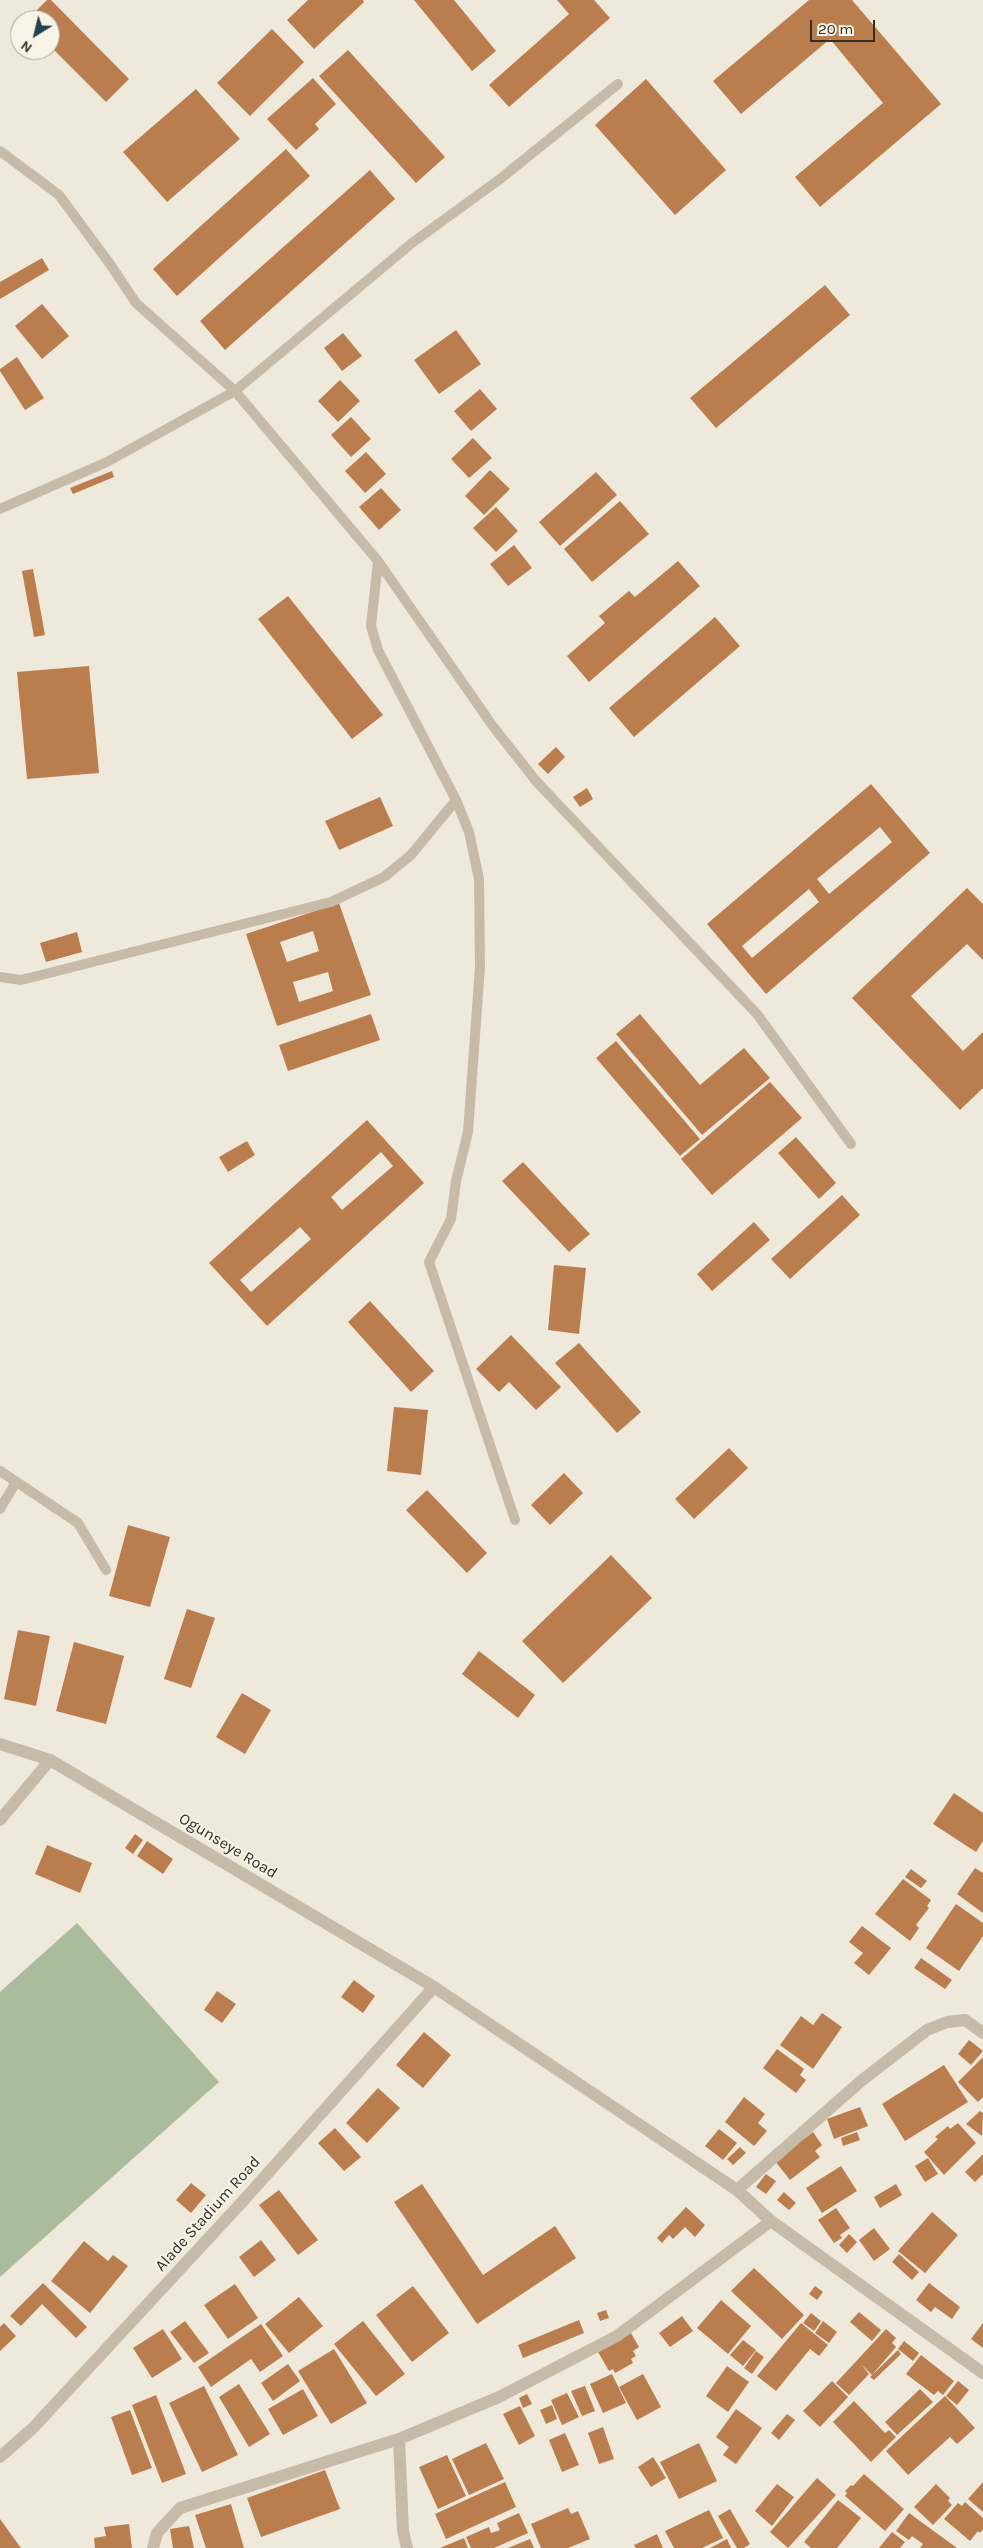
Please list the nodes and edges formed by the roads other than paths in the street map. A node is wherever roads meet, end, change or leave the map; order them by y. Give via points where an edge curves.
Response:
1 (618, 84) dead end
2 (0, 151) edge
3 (235, 391) junction
4 (0, 509) edge
5 (378, 561) junction
6 (456, 800) junction
7 (0, 977) edge
8 (851, 1144) dead end
9 (0, 1471) edge
10 (16, 1482) junction
11 (0, 1509) edge
12 (515, 1520) dead end
13 (106, 1570) dead end
14 (0, 1744) edge
15 (50, 1760) junction
16 (0, 1820) edge
17 (434, 1987) junction
18 (983, 2033) edge
19 (737, 2190) junction
20 (771, 2220) junction
21 (983, 2373) edge
22 (399, 2439) junction
23 (0, 2458) edge
24 (153, 2548) edge
25 (407, 2548) edge

1 - 3 lane via 500,179 412,243
2 - 3 lane via 58,195 136,303
3 - 4 lane via 107,462
3 - 5 lane
5 - 6 lane via 371,626 378,650
5 - 8 lane via 492,725 536,781 757,1014
6 - 7 lane via 411,855 384,877 331,902 21,980
6 - 12 lane via 469,832 479,879 480,967 468,1132 451,1219 429,1262
9 - 10 lane
10 - 11 lane
10 - 13 lane via 78,1523
14 - 15 street, Ogunseye Road
15 - 16 street
15 - 17 street, Ogunseye Road
17 - 19 street, Ogunseye Road
17 - 23 street, Alade Stadium Road via 243,2201 33,2428
18 - 19 street via 965,2020 947,2022 927,2030 861,2081
19 - 20 street, Ogunseye Road
20 - 21 street, Ogunseye Road
20 - 22 street via 617,2336 499,2397
22 - 24 street via 180,2508 157,2533
22 - 25 street via 403,2531

